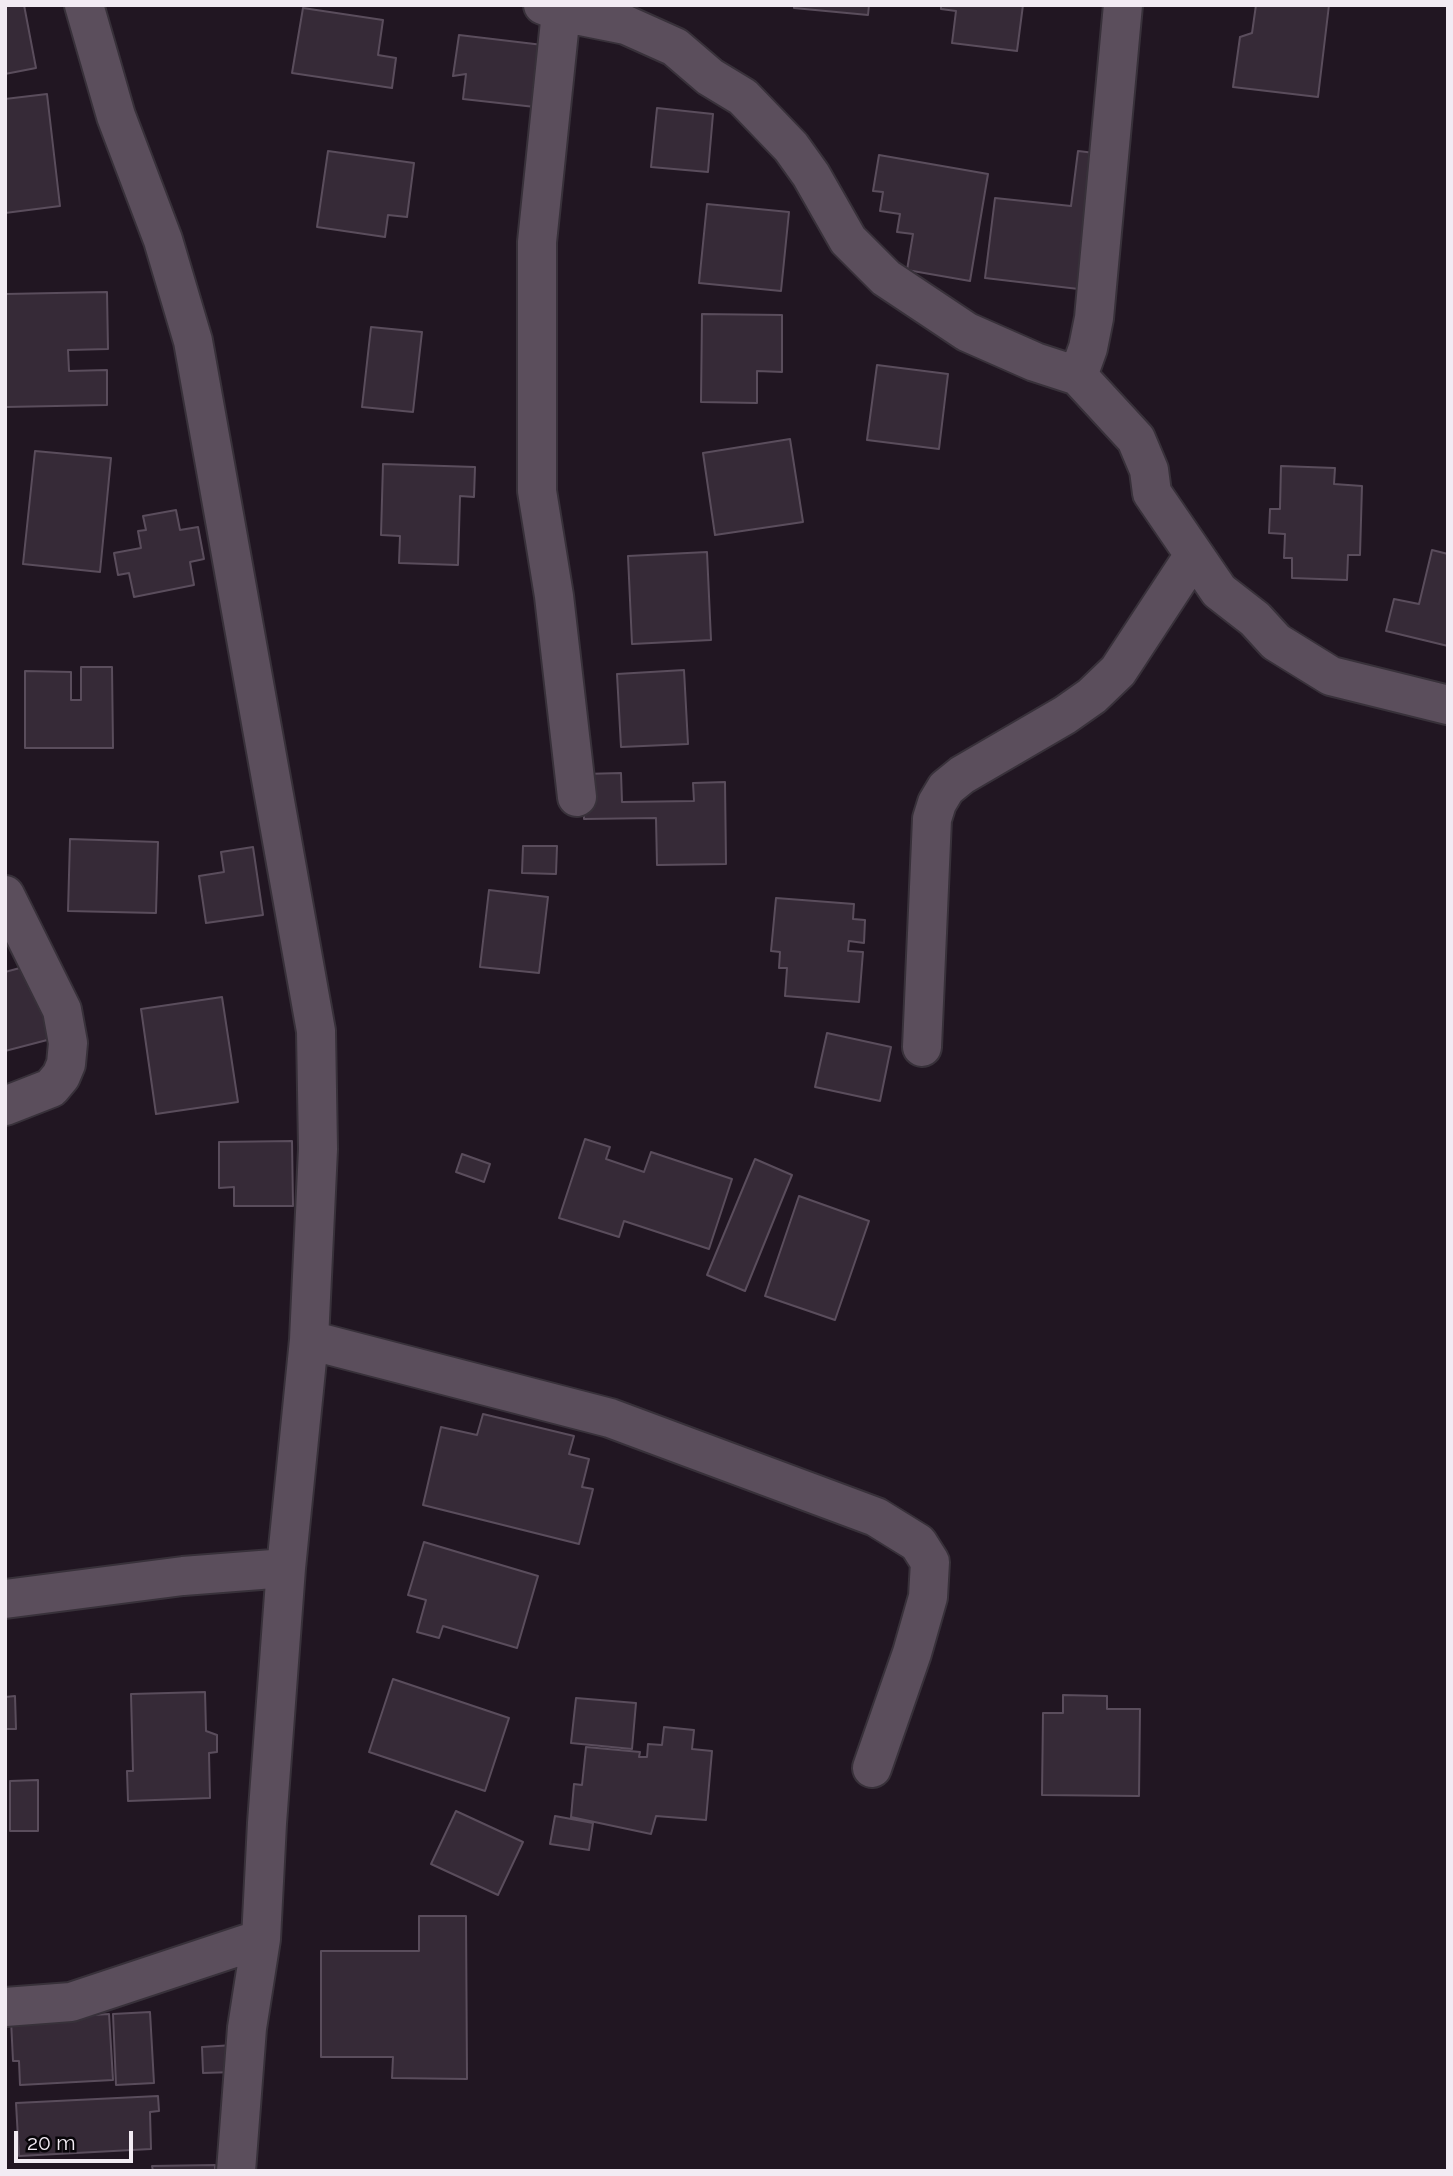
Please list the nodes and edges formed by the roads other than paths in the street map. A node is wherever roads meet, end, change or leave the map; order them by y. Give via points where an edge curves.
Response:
1 (84, 5) edge
2 (1123, 5) edge
3 (552, 8) edge
4 (1078, 376) junction
5 (1194, 555) junction
6 (1448, 705) edge
7 (577, 796) dead end
8 (5, 895) edge
9 (922, 1047) dead end
10 (5, 1106) edge
11 (309, 1340) junction
12 (286, 1569) junction
13 (5, 1599) edge
14 (872, 1768) dead end
15 (261, 1939) junction
16 (5, 2007) edge
17 (236, 2171) edge

1 - 11 street via 116,116 163,240 193,341 302,947 316,1031
2 - 4 street via 1094,318
3 - 4 street via 626,25 675,47 743,97 791,147 848,240 886,278 967,332
3 - 7 street via 537,242 537,491
4 - 5 street via 1136,439 1149,470 1152,493
5 - 6 street via 1219,591 1276,642 1331,676
5 - 9 street via 1118,671 1065,715 962,775 937,803 932,819
8 - 10 street via 62,1010 68,1043 66,1064 51,1088
11 - 12 street
11 - 14 street via 610,1418 876,1517 918,1543 930,1562 928,1597
12 - 13 street via 183,1576
12 - 15 street
15 - 16 street via 71,2002
15 - 17 street via 247,2028

